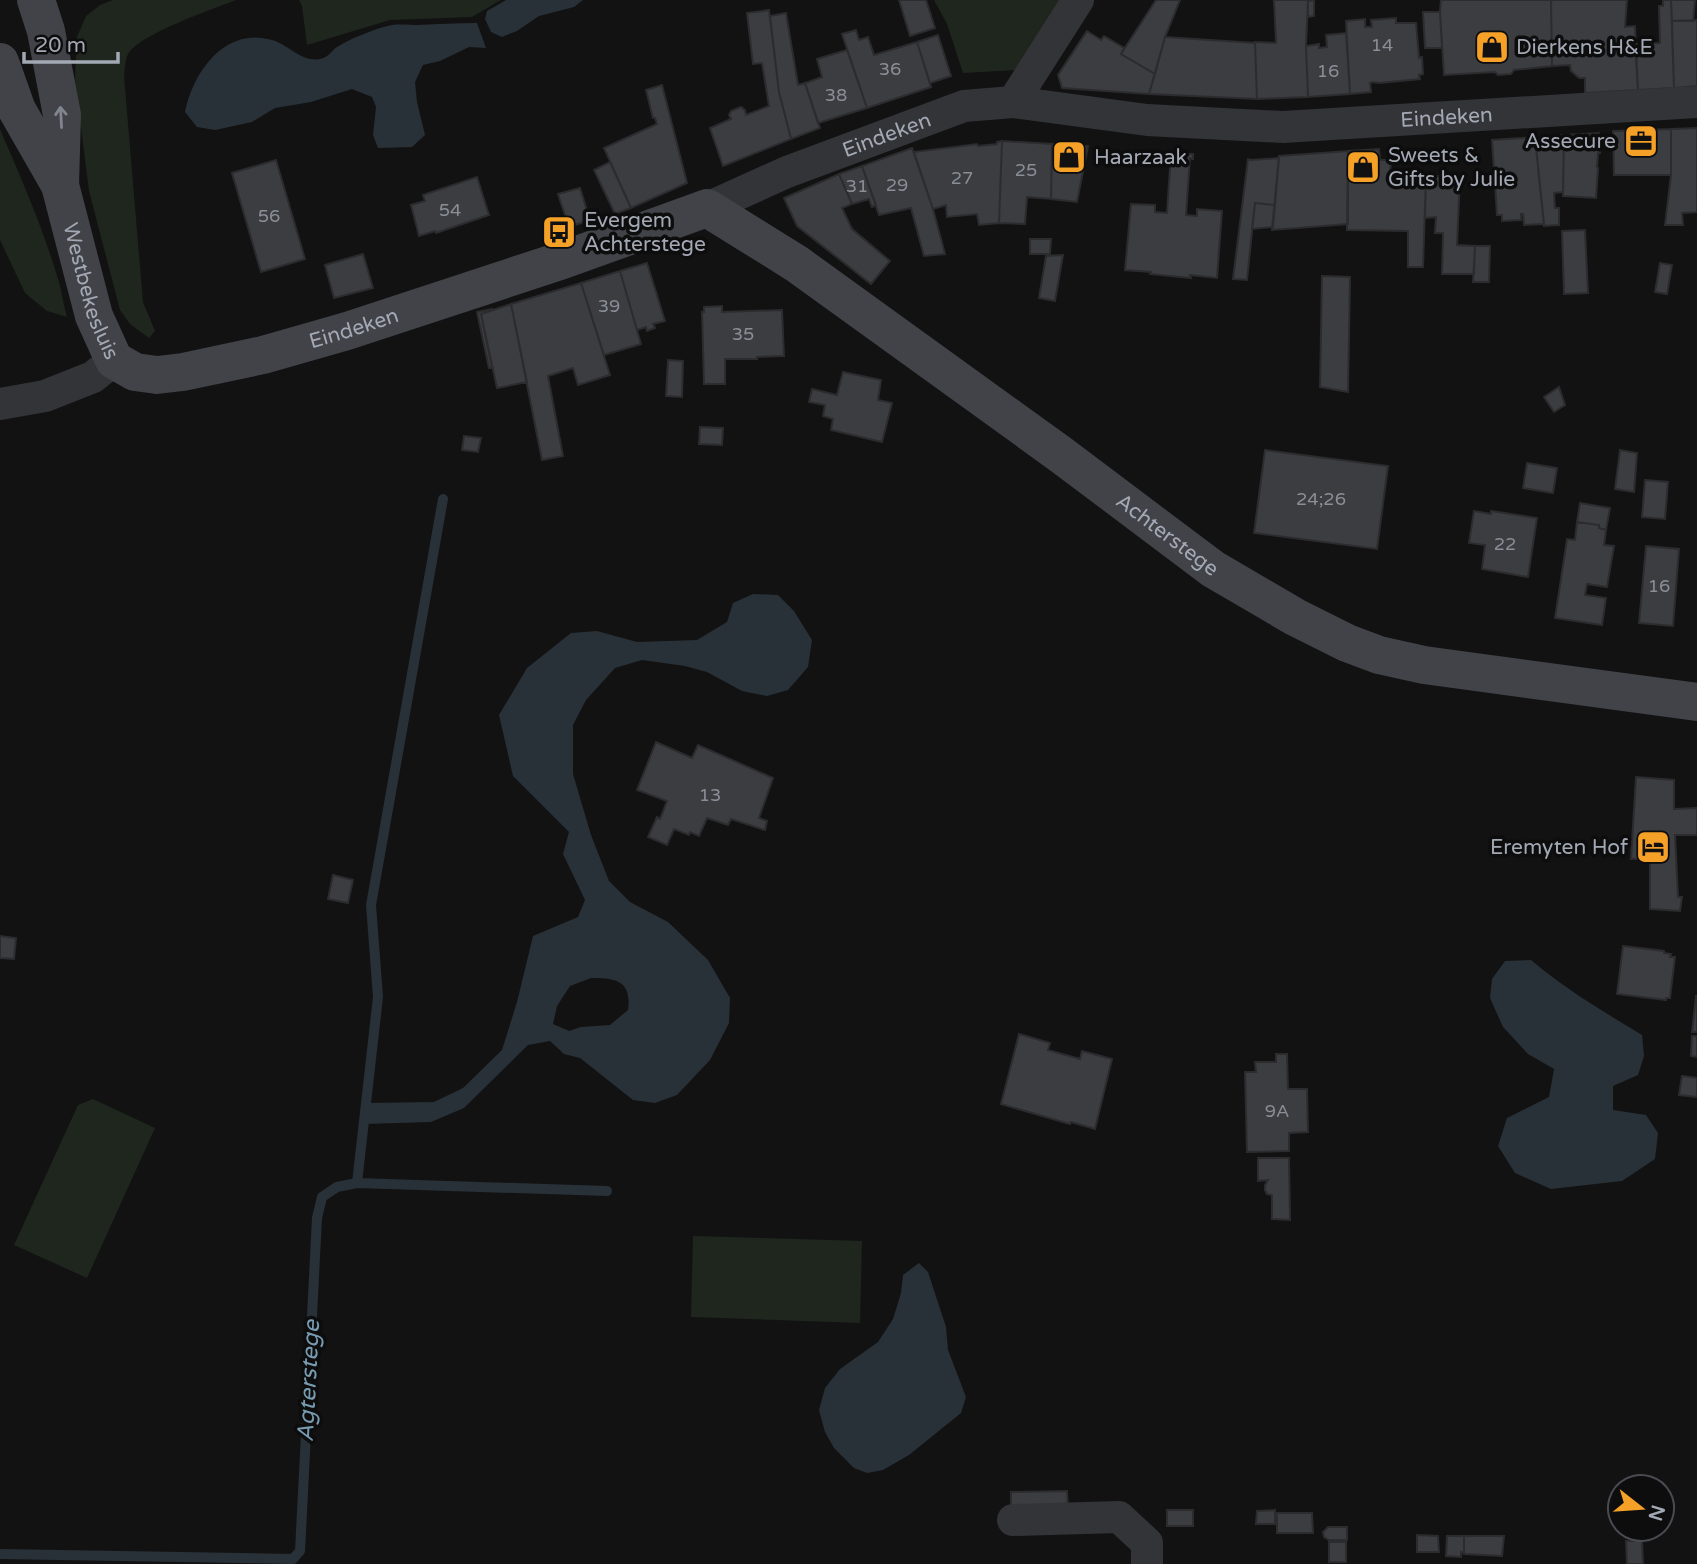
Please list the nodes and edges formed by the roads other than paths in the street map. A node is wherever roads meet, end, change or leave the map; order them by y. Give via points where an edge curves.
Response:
1 (36, 0) edge
2 (1078, 0) edge
3 (0, 62) edge
4 (1013, 102) junction
5 (1697, 102) edge
6 (60, 185) junction
7 (706, 208) junction
8 (114, 360) junction
9 (0, 404) edge
10 (1697, 702) edge
11 (1013, 1520) dead end
12 (1147, 1564) edge

6 -> 1 street, Westbekesluis via 62,115
2 - 4 street
3 - 6 street, Westbekesluis via 17,110
4 - 5 street, Eindeken via 1147,120 1283,127
4 - 7 street, Eindeken via 964,106 787,172
6 - 8 street, Westbekesluis via 94,316
7 - 8 street, Eindeken via 563,260 263,355 157,375 135,372
7 - 10 street, Achterstege via 797,264 1213,569 1305,623 1380,655 1424,665
8 - 9 street, Westbekesluis via 93,377 45,396
11 - 12 street via 1119,1517 1147,1543

